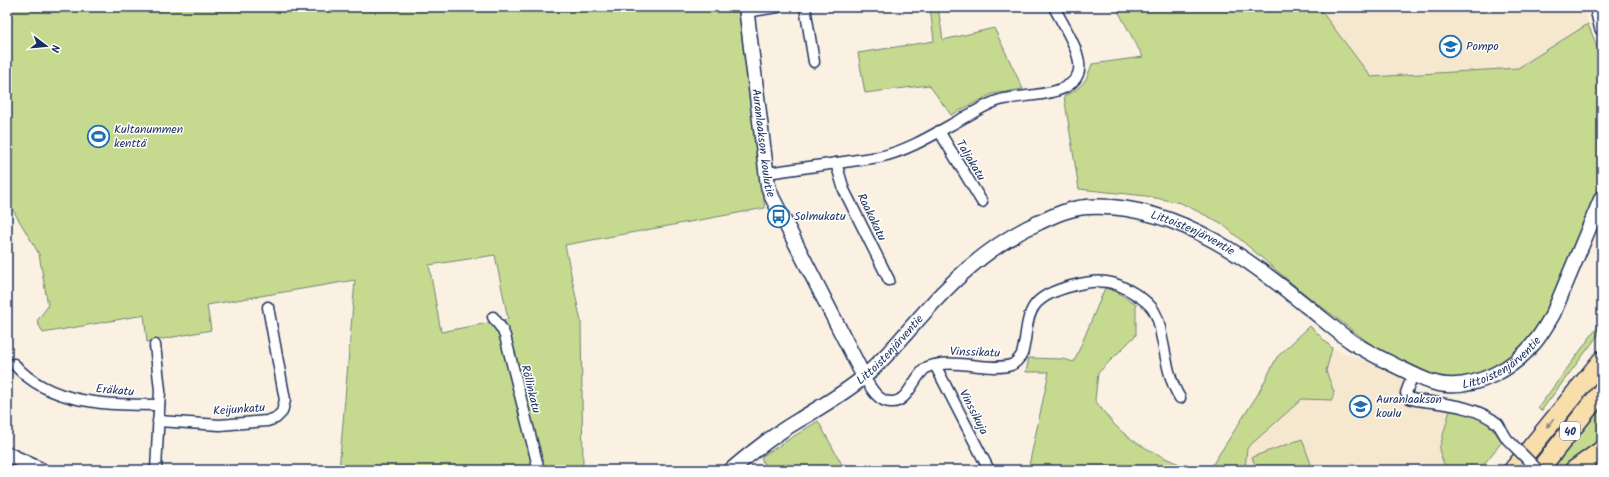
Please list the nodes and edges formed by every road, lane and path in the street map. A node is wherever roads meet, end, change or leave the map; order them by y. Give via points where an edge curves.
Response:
1 (778, 7) edge
2 (804, 7) edge
3 (1054, 7) edge
4 (1597, 7) edge
5 (746, 10) edge
6 (1602, 28) edge
7 (814, 62) dead end
8 (939, 131) junction
9 (836, 163) junction
10 (767, 173) junction
11 (1602, 197) edge
12 (982, 202) dead end
13 (889, 280) dead end
14 (268, 307) dead end
15 (493, 317) dead end
16 (155, 345) dead end
17 (1602, 349) edge
18 (1602, 360) edge
19 (14, 364) dead end
20 (936, 365) junction
21 (1413, 374) junction
22 (864, 377) junction
23 (1602, 391) edge
24 (1575, 392) junction
25 (1180, 398) dead end
26 (160, 405) junction
27 (158, 421) junction
28 (1602, 450) edge
29 (7, 454) edge
30 (41, 470) edge
31 (156, 470) edge
32 (539, 470) edge
33 (730, 470) edge
34 (989, 470) edge
35 (1513, 470) edge
36 (1538, 470) edge
37 (1574, 470) edge

1 - 5 street
2 - 7 street
3 - 8 street via 1079,59 1080,68 1074,81 1060,89 1038,95 997,101
4 - 6 street
5 - 10 street, Auranlaakson koulutie
8 - 9 street via 894,154
8 - 12 street, Taljakatu
9 - 10 street
9 - 13 street, Raakakatu via 844,190
10 - 22 street, Auranlaakson koulutie via 768,186 776,208
11 - 21 street, Littoistenjärventie via 1553,314 1543,332 1524,354 1499,372 1463,384 1440,384
14 - 27 street, Keijunkatu via 285,400 280,416 267,421 230,424
15 - 32 street, Röllinkatu via 505,336
16 - 26 street via 160,377
17 - 24 highway
18 - 24 highway, 40
19 - 26 street, Eräkatu via 36,383 75,398 105,404
20 - 22 street, Vinssikatu via 923,371 904,397 894,402 885,401 877,395
20 - 25 street, Vinssikatu via 1012,364 1022,354 1029,319 1039,301 1050,293 1064,288 1106,282 1122,287 1145,300 1153,309 1158,320 1173,386
20 - 34 street, Vinssikuja
21 - 22 street, Littoistenjärventie via 1350,341 1250,263 1192,229 1139,211 1086,207 1056,214 1035,224 1002,242 978,260 938,297 902,340
21 - 36 street, bridge via 1406,393 1409,398 1461,406 1486,415 1498,424 1507,439
22 - 33 street, Littoistenjärventie via 833,400 798,420
23 - 36 highway, 40
24 -> 35 highway, 40
26 - 27 street
27 - 31 street
28 - 37 highway
29 - 30 street

